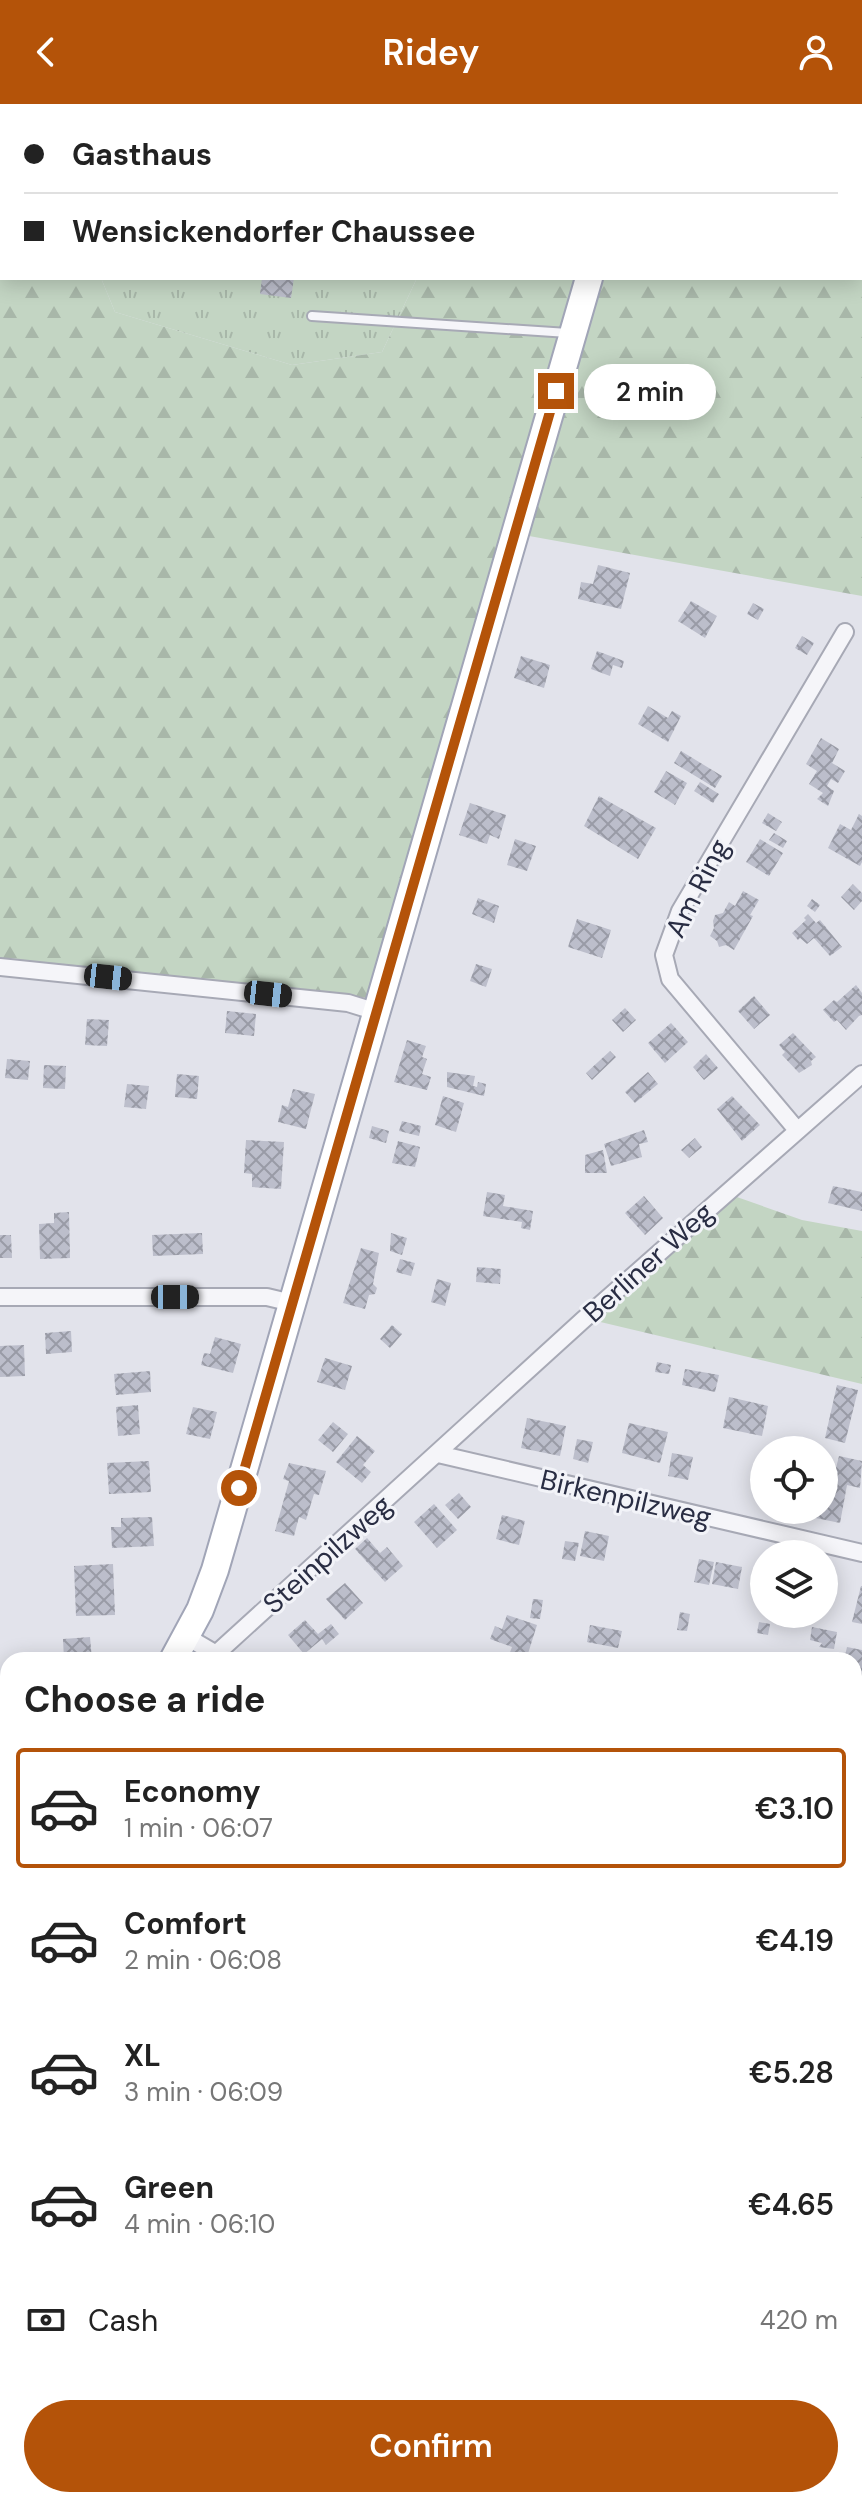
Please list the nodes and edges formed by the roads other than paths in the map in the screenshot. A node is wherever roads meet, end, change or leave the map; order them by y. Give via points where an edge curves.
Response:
1 (588, 280) edge
2 (312, 316) dead end
3 (573, 333) junction
4 (845, 632) dead end
5 (0, 967) edge
6 (377, 1012) junction
7 (862, 1074) edge
8 (797, 1130) junction
9 (0, 1297) edge
10 (292, 1303) junction
11 (438, 1454) junction
12 (862, 1553) edge
13 (187, 1637) junction
14 (178, 1652) edge
15 (209, 1652) edge
16 (221, 1652) edge

1 - 3 main road
2 - 3 lane
3 - 6 main road
4 - 8 street, Am Ring via 680,911 664,955 670,979
5 - 6 street via 333,1001
6 - 10 main road
7 - 8 street, Berliner Weg
8 - 11 street, Berliner Weg
9 - 10 street via 267,1297
10 - 13 main road via 215,1570
11 - 12 street, Birkenpilzweg
11 - 16 street, Steinpilzweg
13 - 14 main road
13 - 15 street, Steinpilzweg

